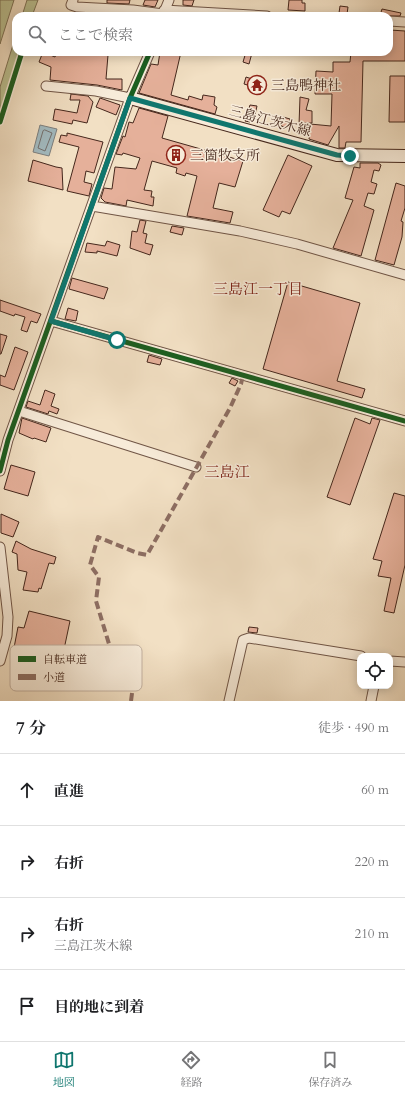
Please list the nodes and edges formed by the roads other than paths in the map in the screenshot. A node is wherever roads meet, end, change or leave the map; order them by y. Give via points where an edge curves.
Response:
1 (73, 0) edge
2 (134, 0) edge
3 (169, 0) edge
4 (133, 10) junction
5 (153, 12) edge
6 (163, 12) edge
7 (393, 22) edge
8 (405, 22) edge
9 (148, 56) edge
10 (46, 86) dead end
11 (130, 98) junction
12 (405, 156) edge
13 (92, 206) junction
14 (405, 275) edge
15 (51, 321) junction
16 (19, 411) junction
17 (405, 421) edge
18 (196, 466) dead end
19 (0, 471) edge
20 (0, 547) edge
21 (357, 656) edge
22 (393, 660) edge
23 (0, 661) edge
24 (405, 662) edge
25 (373, 689) edge
26 (229, 701) edge
27 (371, 701) edge

1 - 4 street via 71,5 77,7
2 - 4 street
3 - 6 street
4 - 5 street
7 - 8 street
9 - 11 street
10 - 11 street via 96,91
11 - 12 main road, 三島江茨木線 via 337,155
11 - 13 street
13 - 14 street via 248,233 297,244
13 - 15 street
15 - 16 street
15 - 17 street
16 - 18 street
16 - 19 street
20 - 23 street via 8,616 7,636
21 - 26 street via 248,638 243,640
22 - 24 street
25 - 27 street

